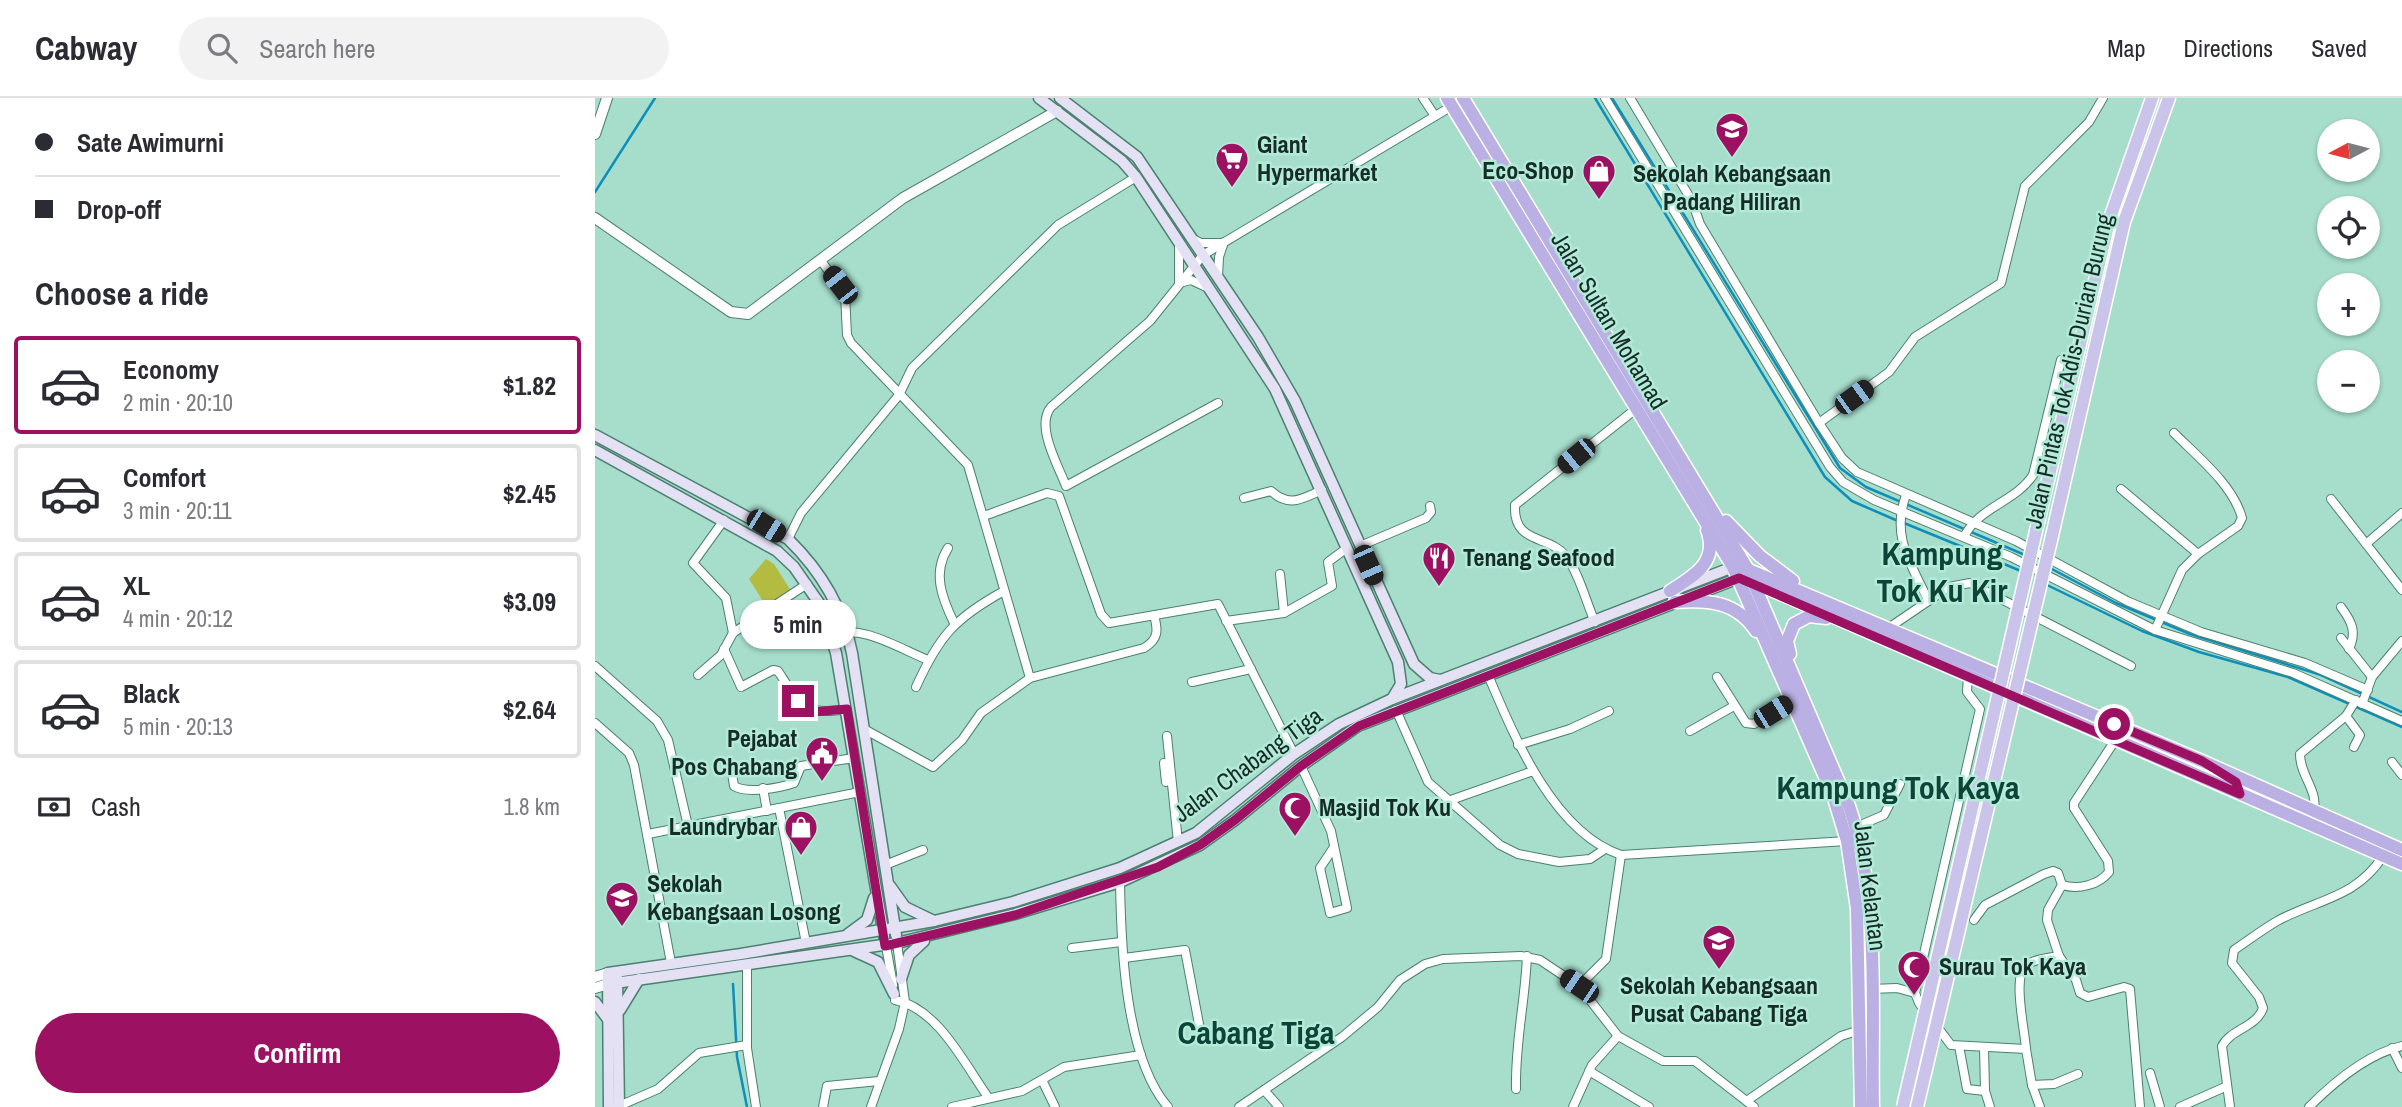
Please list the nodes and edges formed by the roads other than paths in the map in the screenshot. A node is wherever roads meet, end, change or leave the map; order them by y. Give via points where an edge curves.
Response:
1 (600, 98) edge
2 (607, 98) edge
3 (1039, 98) edge
4 (1061, 98) edge
5 (1075, 98) edge
6 (1423, 98) edge
7 (1464, 98) edge
8 (1605, 98) edge
9 (1630, 98) edge
10 (2103, 98) edge
11 (2152, 98) edge
12 (2169, 98) edge
13 (1449, 102) edge
14 (1057, 111) junction
15 (595, 114) edge
16 (1434, 116) junction
17 (595, 134) edge
18 (1136, 177) junction
19 (595, 218) edge
20 (1693, 228) junction
21 (1176, 235) junction
22 (1192, 238) junction
23 (1224, 243) junction
24 (1203, 255) junction
25 (822, 262) junction
26 (1195, 263) junction
27 (1218, 278) junction
28 (1179, 283) junction
29 (1213, 291) junction
30 (2061, 360) dead end
31 (899, 395) junction
32 (1218, 402) dead end
33 (1637, 408) junction
34 (1819, 423) junction
35 (2174, 433) dead end
36 (595, 435) edge
37 (595, 450) edge
38 (1695, 478) junction
39 (2121, 489) dead end
40 (1322, 490) junction
41 (1244, 498) dead end
42 (1693, 499) junction
43 (2331, 499) dead end
44 (1903, 502) junction
45 (1430, 506) dead end
46 (2402, 513) edge
47 (984, 516) junction
48 (724, 520) junction
49 (1967, 530) junction
50 (788, 539) junction
51 (2366, 544) junction
52 (1360, 546) junction
53 (948, 548) dead end
54 (1347, 548) junction
55 (2197, 554) junction
56 (1740, 571) junction
57 (1280, 574) dead end
58 (1754, 582) junction
59 (807, 584) junction
60 (1004, 590) junction
61 (2402, 590) edge
62 (1673, 596) junction
63 (1818, 597) junction
64 (1928, 600) junction
65 (1380, 605) junction
66 (2341, 607) dead end
67 (1284, 613) junction
68 (1154, 615) junction
69 (1226, 621) junction
70 (954, 622) junction
71 (1595, 622) junction
72 (2158, 622) junction
73 (1890, 627) junction
74 (1860, 628) junction
75 (733, 632) junction
76 (848, 633) junction
77 (2341, 638) dead end
78 (2402, 641) edge
79 (724, 649) junction
80 (2349, 649) junction
81 (928, 660) junction
82 (1774, 662) junction
83 (595, 666) edge
84 (2131, 666) dead end
85 (1251, 669) junction
86 (698, 675) dead end
87 (1488, 675) junction
88 (1968, 675) junction
89 (1717, 677) dead end
90 (2372, 677) junction
91 (1030, 678) junction
92 (1441, 680) junction
93 (1192, 682) dead end
94 (1797, 683) junction
95 (916, 687) dead end
96 (1792, 700) junction
97 (2358, 703) junction
98 (1394, 704) junction
99 (1734, 706) junction
100 (847, 709) junction
101 (1609, 711) dead end
102 (2402, 720) edge
103 (595, 723) edge
104 (864, 729) junction
105 (1690, 731) dead end
106 (1167, 736) dead end
107 (2116, 739) junction
108 (1518, 745) junction
109 (2354, 747) dead end
110 (1294, 754) junction
111 (854, 758) junction
112 (2202, 761) junction
113 (2392, 762) dead end
114 (1164, 764) dead end
115 (1301, 766) junction
116 (731, 767) dead end
117 (1533, 771) junction
118 (2402, 775) edge
119 (1901, 784) dead end
120 (763, 788) junction
121 (860, 792) junction
122 (2240, 794) junction
123 (1448, 802) junction
124 (779, 808) junction
125 (767, 811) junction
126 (2318, 818) junction
127 (688, 826) junction
128 (1856, 827) junction
129 (648, 834) junction
130 (1847, 841) junction
131 (1176, 843) junction
132 (2399, 846) edge
133 (1334, 847) junction
134 (1605, 849) junction
135 (923, 850) dead end
136 (1621, 855) junction
137 (2383, 856) junction
138 (2402, 864) edge
139 (885, 865) junction
140 (886, 877) junction
141 (1120, 882) junction
142 (2062, 885) junction
143 (876, 890) junction
144 (1974, 920) dead end
145 (935, 921) junction
146 (895, 928) junction
147 (883, 931) junction
148 (929, 937) junction
149 (839, 938) junction
150 (1121, 942) junction
151 (806, 943) junction
152 (897, 943) junction
153 (885, 946) junction
154 (1072, 948) dead end
155 (852, 950) junction
156 (1527, 956) junction
157 (2059, 956) junction
158 (1124, 958) junction
159 (743, 961) junction
160 (671, 963) junction
161 (716, 963) junction
162 (595, 977) edge
163 (612, 978) junction
164 (639, 979) junction
165 (901, 979) junction
166 (1579, 986) junction
167 (595, 988) edge
168 (1871, 989) junction
169 (1915, 993) junction
170 (898, 999) junction
171 (595, 1002) edge
172 (613, 1020) junction
173 (1860, 1030) junction
174 (1618, 1036) junction
175 (1202, 1040) dead end
176 (747, 1045) junction
177 (1959, 1046) junction
178 (2402, 1046) edge
179 (1984, 1047) junction
180 (2392, 1048) junction
181 (2026, 1049) junction
182 (1141, 1055) junction
183 (2402, 1068) edge
184 (1589, 1071) junction
185 (2150, 1073) dead end
186 (2078, 1074) dead end
187 (879, 1082) junction
188 (1043, 1082) junction
189 (2032, 1085) junction
190 (2225, 1087) junction
191 (1516, 1089) dead end
192 (1264, 1090) junction
193 (1985, 1091) junction
194 (988, 1097) junction
195 (1750, 1104) edge
196 (609, 1107) edge
197 (619, 1107) edge
198 (756, 1107) edge
199 (823, 1107) edge
200 (871, 1107) edge
201 (952, 1107) edge
202 (1055, 1107) edge
203 (1168, 1107) edge
204 (1239, 1107) edge
205 (1279, 1107) edge
206 (1573, 1107) edge
207 (1650, 1107) edge
208 (1861, 1107) edge
209 (1873, 1107) edge
210 (1903, 1107) edge
211 (1917, 1107) edge
212 (1990, 1107) edge
213 (2040, 1107) edge
214 (2140, 1107) edge
215 (2160, 1107) edge
216 (2180, 1107) edge
217 (2230, 1107) edge
218 (2309, 1107) edge

1 - 15 street
2 - 17 street
3 - 14 main road
4 - 5 street
4 - 22 main road via 1137,158
6 - 16 street
7 - 38 highway, Jalan Sultan Mohamad
8 - 20 street
9 - 20 street via 1692,201
10 - 34 street via 2089,122 2025,186 2001,283 1915,337 1889,372
11 - 210 main road, Jalan Pintas Tok Adis-Durian Burung, bridge via 2109,221
12 - 211 main road, Jalan Pintas Tok Adis-Durian Burung, bridge via 2124,222
13 - 16 street
13 - 33 highway, Jalan Sultan Mohamad
14 - 18 main road
14 - 25 street via 903,198
16 - 23 street
18 - 21 main road
18 - 31 street via 1069,216 912,369
19 - 25 street via 739,315 748,314
20 - 34 street
20 - 44 street via 1836,475 1854,489
21 - 26 main road
21 - 28 street
22 - 23 street
22 - 24 main road
23 - 24 street
23 - 27 street
24 - 26 street
24 - 27 main road
25 - 31 street via 845,294 851,343
26 - 28 street
26 - 29 main road
27 - 52 main road via 1286,383
28 - 29 street via 1191,280
28 - 32 street via 1150,321 1047,413 1045,426 1066,486
29 - 40 main road via 1275,389
30 - 49 street via 2033,475
31 - 47 street via 968,465
31 - 50 street via 801,513
33 - 42 highway, Jalan Sultan Mohamad
33 - 71 street via 1515,505 1523,532 1558,548 1568,558
34 - 44 street via 1849,466
35 - 55 street via 2215,475 2242,518 2238,526
36 - 50 main road
37 - 48 main road
38 - 56 highway, Jalan Sultan Mohamad
38 - 63 highway via 1747,544
39 - 55 street
40 - 41 street via 1293,503 1271,491
40 - 54 main road
42 - 56 highway, Jalan Sultan Mohamad
42 - 62 highway via 1709,535 1710,554 1699,573
43 - 51 street
44 - 49 street
44 - 49 street
44 - 64 street via 1898,521 1902,540
45 - 52 street via 1426,518
46 - 51 street
47 - 60 street
47 - 68 street via 1047,493 1056,494 1104,620
48 - 59 main road via 777,551
48 - 75 street via 693,563 726,597
49 - 72 street via 2056,579
49 - 72 street via 2017,541
50 - 76 main road via 819,574
51 - 61 street
52 - 65 main road
53 - 70 street via 939,574
54 - 65 main road
54 - 67 street via 1328,562 1332,586
55 - 72 street via 2182,570
56 - 58 highway, Jalan Kelantan
56 - 62 main road, Jalan Chabang Tiga
56 - 63 highway
56 - 82 highway, Jalan Kelantan
57 - 67 street
58 - 74 highway
58 - 94 highway, Jalan Kelantan
59 - 75 street
59 - 100 main road via 837,653
60 - 70 street
60 - 91 street
62 - 71 main road, Jalan Chabang Tiga
62 - 82 highway via 1707,600 1739,612
62 - 87 main road, Jalan Chabang Tiga
63 - 73 highway
64 - 73 street
64 - 84 street via 1959,584 1980,585
65 - 92 main road via 1414,664 1430,678
65 - 98 main road via 1400,670
66 - 80 street via 2353,626
67 - 69 street
68 - 69 street via 1218,604
68 - 91 street via 1156,637 1144,648
69 - 85 street
70 - 81 street
71 - 92 main road, Jalan Chabang Tiga
72 - 97 street
72 - 97 street via 2305,663
73 - 112 highway
74 - 88 highway
74 - 94 highway via 1809,616 1794,624 1787,641
75 - 79 street
76 - 81 street via 870,633
76 - 104 main road
77 - 80 street
78 - 90 street
79 - 86 street
79 - 100 street via 741,687 778,671 804,708 822,713
80 - 90 street
81 - 95 street
82 - 96 highway, Jalan Kelantan
83 - 127 street via 657,721 668,740
85 - 93 street
85 - 110 street
87 - 98 main road, Jalan Chabang Tiga
87 - 108 street
88 - 107 highway
88 - 169 street via 1968,692 1980,709
89 - 99 street
90 - 97 street
91 - 104 street via 981,713 962,740 933,767
92 - 98 main road, Jalan Chabang Tiga
94 - 128 highway, Jalan Kelantan
96 - 99 street via 1754,724 1747,723
96 - 130 highway, Jalan Kelantan via 1833,795
97 - 102 street
97 - 109 street via 2360,735
97 - 126 street via 2300,754 2316,797
98 - 110 main road, Jalan Chabang Tiga via 1339,724
98 - 115 main road, Jalan Chabang Tiga
98 - 123 street via 1428,782
99 - 105 street
100 - 111 main road
101 - 108 street
103 - 129 street via 629,753
104 - 139 main road
106 - 131 street
107 - 122 highway
107 - 142 street via 2074,803 2108,861 2109,872 2093,884
108 - 117 street
110 - 131 main road, Jalan Chabang Tiga via 1227,810
111 - 120 street via 801,766 794,783
111 - 121 main road
112 - 122 highway via 2236,782
112 - 126 highway
113 - 118 street
114 - 131 street
115 - 133 street
115 - 141 main road, Jalan Chabang Tiga via 1200,845
116 - 120 street via 734,786
117 - 123 street
117 - 134 street via 1558,804
119 - 128 street via 1884,815
120 - 125 street
121 - 124 street
121 - 143 main road
122 - 126 highway
123 - 134 street via 1500,845 1518,854 1577,862 1595,858
124 - 125 street
124 - 151 street
125 - 127 street
126 - 132 highway
126 - 137 highway
127 - 129 street
128 - 168 highway, Jalan Kelantan via 1868,914
129 - 160 street
130 - 136 street
130 - 173 highway, Jalan Kelantan via 1858,932
131 - 145 main road, Jalan Chabang Tiga via 1050,891
133 - 133 street via 1347,908 1329,913 1319,868
134 - 136 street
135 - 139 street
136 - 166 street via 1606,959
137 - 138 highway
137 - 190 street via 2371,875 2356,886 2279,920 2234,950 2232,963 2263,1008 2258,1018 2222,1046
139 - 140 main road
140 - 145 main road via 905,907
140 - 146 main road
141 - 148 main road, Jalan Chabang Tiga
141 - 150 street
142 - 144 street via 2058,873 2050,871 1985,905
142 - 157 street via 2047,920
143 - 147 main road
143 - 149 main road via 867,920
145 - 146 main road, Jalan Chabang Tiga
146 - 147 main road, Jalan Chabang Tiga
146 - 152 main road
147 - 149 main road, Jalan Chabang Tiga
147 - 153 main road
148 - 152 main road, Jalan Chabang Tiga
148 - 165 main road via 909,955
149 - 151 main road, Jalan Chabang Tiga
150 - 154 street
150 - 158 street
151 - 159 main road, Jalan Chabang Tiga
152 - 153 main road, Jalan Chabang Tiga
152 - 165 street
153 - 155 main road, Jalan Chabang Tiga
153 - 170 street
155 - 159 main road, Jalan Chabang Tiga
155 - 170 main road via 878,962
156 - 166 street
156 - 191 street via 1516,1040
156 - 192 street via 1443,959 1425,964 1400,980 1378,1007 1342,1037
157 - 181 street via 2025,965 2019,977
157 - 214 street via 2083,997 2130,989
158 - 175 street via 1185,950
158 - 182 street
159 - 161 main road, Jalan Chabang Tiga
159 - 176 street
160 - 161 main road, Jalan Chabang Tiga
160 - 163 main road, Jalan Chabang Tiga
161 - 164 main road, Jalan Chabang Tiga
162 - 163 street
163 - 164 main road, Jalan Chabang Tiga
163 - 167 street
163 - 172 main road
164 - 172 main road
165 - 170 street
166 - 174 street
168 - 169 street
168 - 209 highway, Jalan Kelantan
169 - 177 street via 1946,1042
170 - 187 street via 898,1029
170 - 194 street via 936,1025
171 - 172 main road
172 - 196 main road
172 - 197 main road
173 - 195 street via 1841,1036
173 - 208 highway, Jalan Kelantan
174 - 184 street
174 - 195 street via 1663,1061 1695,1061
176 - 197 street via 699,1053 658,1089
176 - 198 street
177 - 179 street
177 - 193 street via 1967,1089
178 - 180 street
179 - 181 street
179 - 193 street
180 - 183 street
180 - 218 street via 2333,1084
181 - 189 street
182 - 188 street via 1064,1067
182 - 203 street via 1151,1082
184 - 206 street
184 - 207 street
185 - 215 street
186 - 189 street via 2054,1084
187 - 199 street via 827,1086
187 - 200 street
188 - 194 street
188 - 202 street
189 - 213 street
190 - 216 street
190 - 217 street
192 - 204 street
192 - 205 street
193 - 212 street
194 - 201 street

